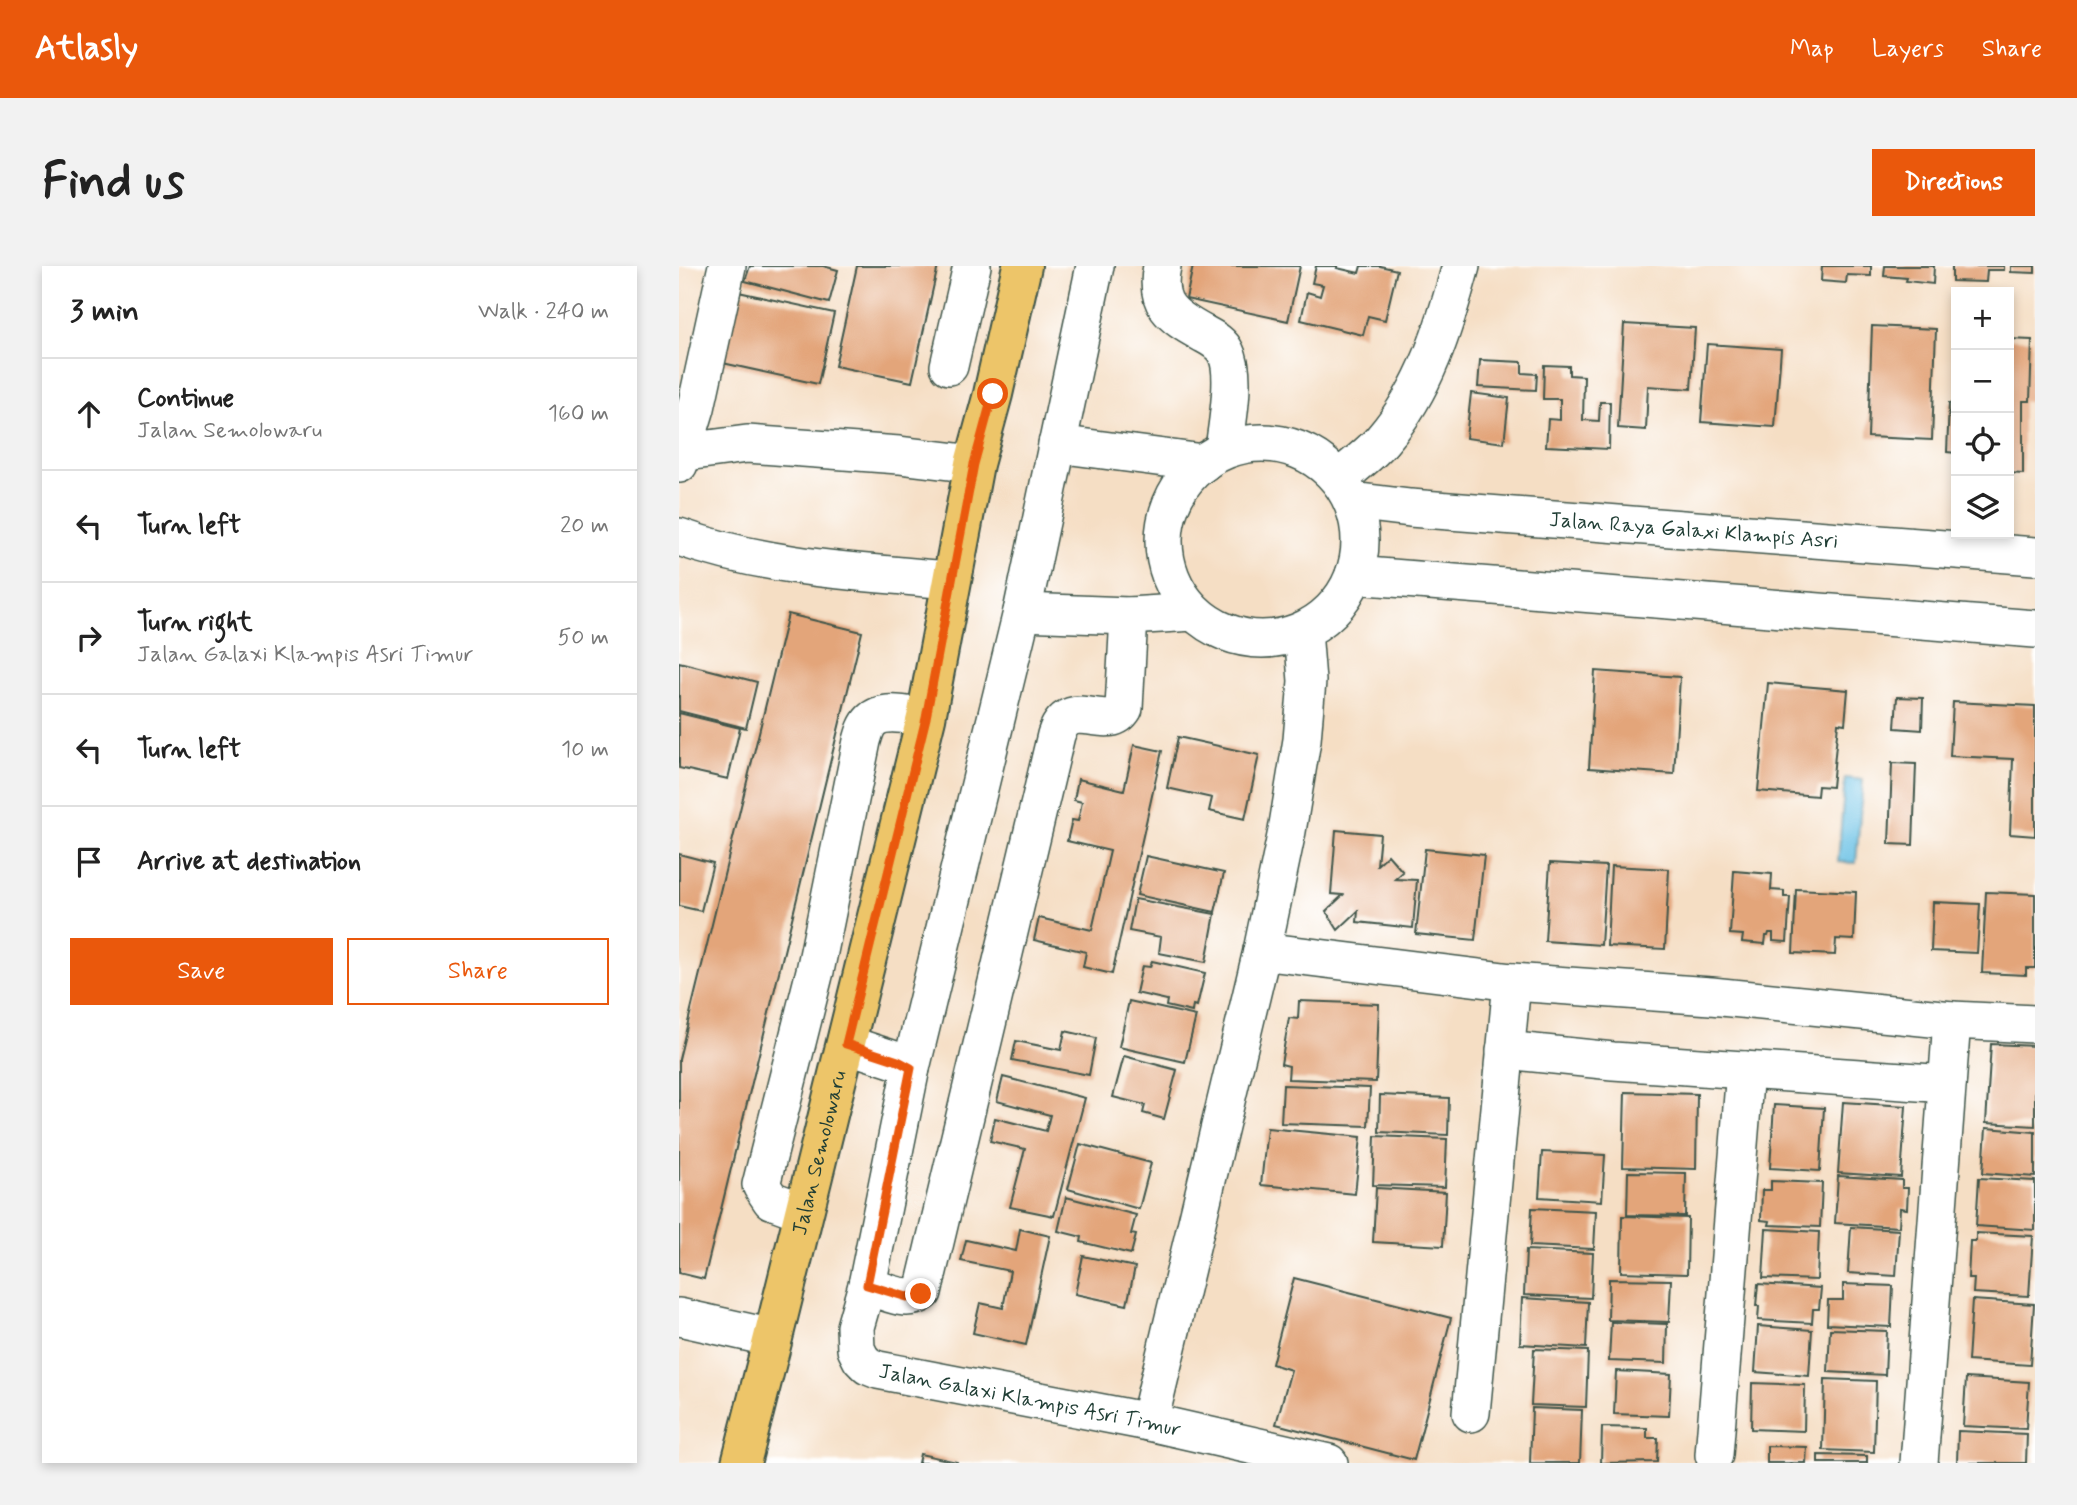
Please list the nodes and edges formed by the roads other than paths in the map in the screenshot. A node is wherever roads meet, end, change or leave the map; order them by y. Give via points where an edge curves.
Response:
1 (727, 266) edge
2 (972, 266) edge
3 (1022, 266) edge
4 (1095, 266) edge
5 (1162, 266) edge
6 (1461, 266) edge
7 (949, 366) dead end
8 (1057, 444) junction
9 (680, 456) edge
10 (1213, 456) junction
11 (974, 464) junction
12 (1345, 490) junction
13 (679, 537) edge
14 (2035, 556) edge
15 (1354, 575) junction
16 (951, 580) junction
17 (1022, 612) junction
18 (1193, 612) junction
19 (1129, 616) junction
20 (2035, 629) edge
21 (1303, 631) junction
22 (926, 718) junction
23 (1262, 951) junction
24 (815, 971) junction
25 (861, 981) junction
26 (1511, 982) junction
27 (1952, 1020) junction
28 (2035, 1024) edge
29 (1505, 1050) junction
30 (882, 1056) junction
31 (1745, 1070) junction
32 (1947, 1084) junction
33 (804, 1212) junction
34 (867, 1285) junction
35 (679, 1317) edge
36 (773, 1338) junction
37 (1471, 1413) dead end
38 (1149, 1422) junction
39 (1714, 1455) dead end
40 (741, 1463) edge
41 (1329, 1463) edge
42 (1919, 1463) edge

1 - 9 street via 696,408
2 - 7 street
3 - 11 main road, Jalan Semolowaru
4 - 8 street, Jalan Galaxi Klampis Asri Timur
5 - 10 street via 1165,307 1216,340 1227,354 1231,380
6 - 12 street via 1436,349 1405,411
8 - 10 street
8 - 17 street, Jalan Galaxi Klampis Asri Timur
9 - 11 street via 747,444
10 - 12 street via 1249,443 1299,449 1321,462
10 - 18 street via 1183,482 1170,507 1164,535 1166,563 1176,589
11 - 16 main road, Jalan Semolowaru
12 - 14 street, Jalan Raya Galaxi Klampis Asri via 1410,508
12 - 15 street via 1360,538
13 - 16 street via 800,567
15 - 20 street
15 - 21 street via 1334,608
16 - 22 main road, Jalan Semolowaru
17 - 19 street
17 - 30 street, Jalan Galaxi Klampis Asri Timur
18 - 19 street
18 - 21 street via 1217,629 1245,639 1275,639
19 - 34 street via 1121,714 1070,717 1056,735 923,1292 907,1297
21 - 23 street via 1307,681 1302,740
22 - 24 street via 881,715 869,722
22 - 25 main road, Jalan Semolowaru
23 - 26 street
23 - 38 street
24 - 25 street
24 - 33 street via 761,1185 771,1200
25 - 30 main road, Jalan Semolowaru
26 - 27 street
26 - 29 street
27 - 28 street
27 - 32 street
29 - 31 street
29 - 37 street
30 - 33 main road, Jalan Semolowaru
30 - 34 street, Jalan Galaxi Klampis Asri Timur
31 - 32 street
31 - 39 street
32 - 42 street
33 - 36 main road, Jalan Semolowaru
34 - 38 street, Jalan Galaxi Klampis Asri Timur via 855,1337 856,1349 868,1366
35 - 36 street
36 - 40 main road, Jalan Semolowaru
38 - 41 street, Jalan Galaxi Klampis Asri Timur

